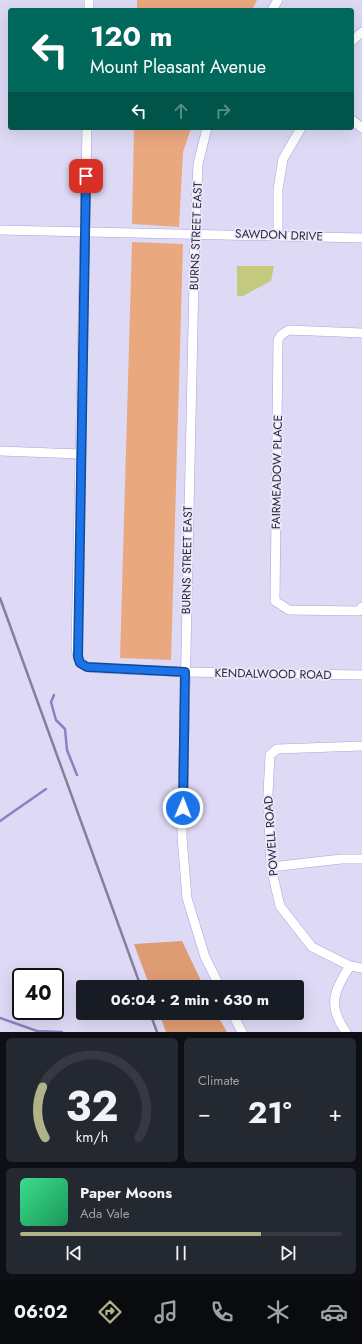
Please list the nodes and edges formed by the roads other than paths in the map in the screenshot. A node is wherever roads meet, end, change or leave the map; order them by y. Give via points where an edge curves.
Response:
1 (362, 32) edge
2 (354, 39) edge
3 (354, 122) edge
4 (362, 128) edge
5 (87, 130) edge
6 (206, 130) edge
7 (300, 130) edge
8 (0, 230) edge
9 (85, 230) junction
10 (195, 233) junction
11 (278, 235) junction
12 (362, 238) edge
13 (362, 334) edge
14 (0, 451) edge
15 (80, 454) junction
16 (362, 607) edge
17 (185, 672) junction
18 (362, 675) edge
19 (362, 746) edge
20 (362, 859) edge
21 (271, 867) junction
22 (350, 966) junction
23 (362, 968) edge
24 (217, 980) edge
25 (236, 1020) edge
26 (242, 1032) edge
27 (346, 1032) edge

1 - 2 street
3 - 4 street
5 - 9 street, KENDALWOOD ROAD
6 - 10 street, BURNS STREET EAST via 198,164
7 - 11 street via 283,159 278,190
8 - 9 street, SAWDON DRIVE
9 - 10 street, SAWDON DRIVE
9 - 15 street, KENDALWOOD ROAD
10 - 11 street, SAWDON DRIVE
10 - 17 street, BURNS STREET EAST
11 - 12 street, SAWDON DRIVE
13 - 16 street, FAIRMEADOW PLACE via 289,330 278,340 275,601 289,610 358,612
14 - 15 street
15 - 17 street, KENDALWOOD ROAD via 76,648 79,660 92,668
17 - 18 street, KENDALWOOD ROAD
17 - 24 street, BURNS STREET EAST via 182,837 187,898 206,957
19 - 21 street, POWELL ROAD via 277,750 270,756 268,794
20 - 21 street
21 - 22 street, POWELL ROAD via 280,906 312,947
22 - 23 street, POWELL ROAD
22 - 27 street via 341,979 333,1000 338,1019
25 - 26 street

